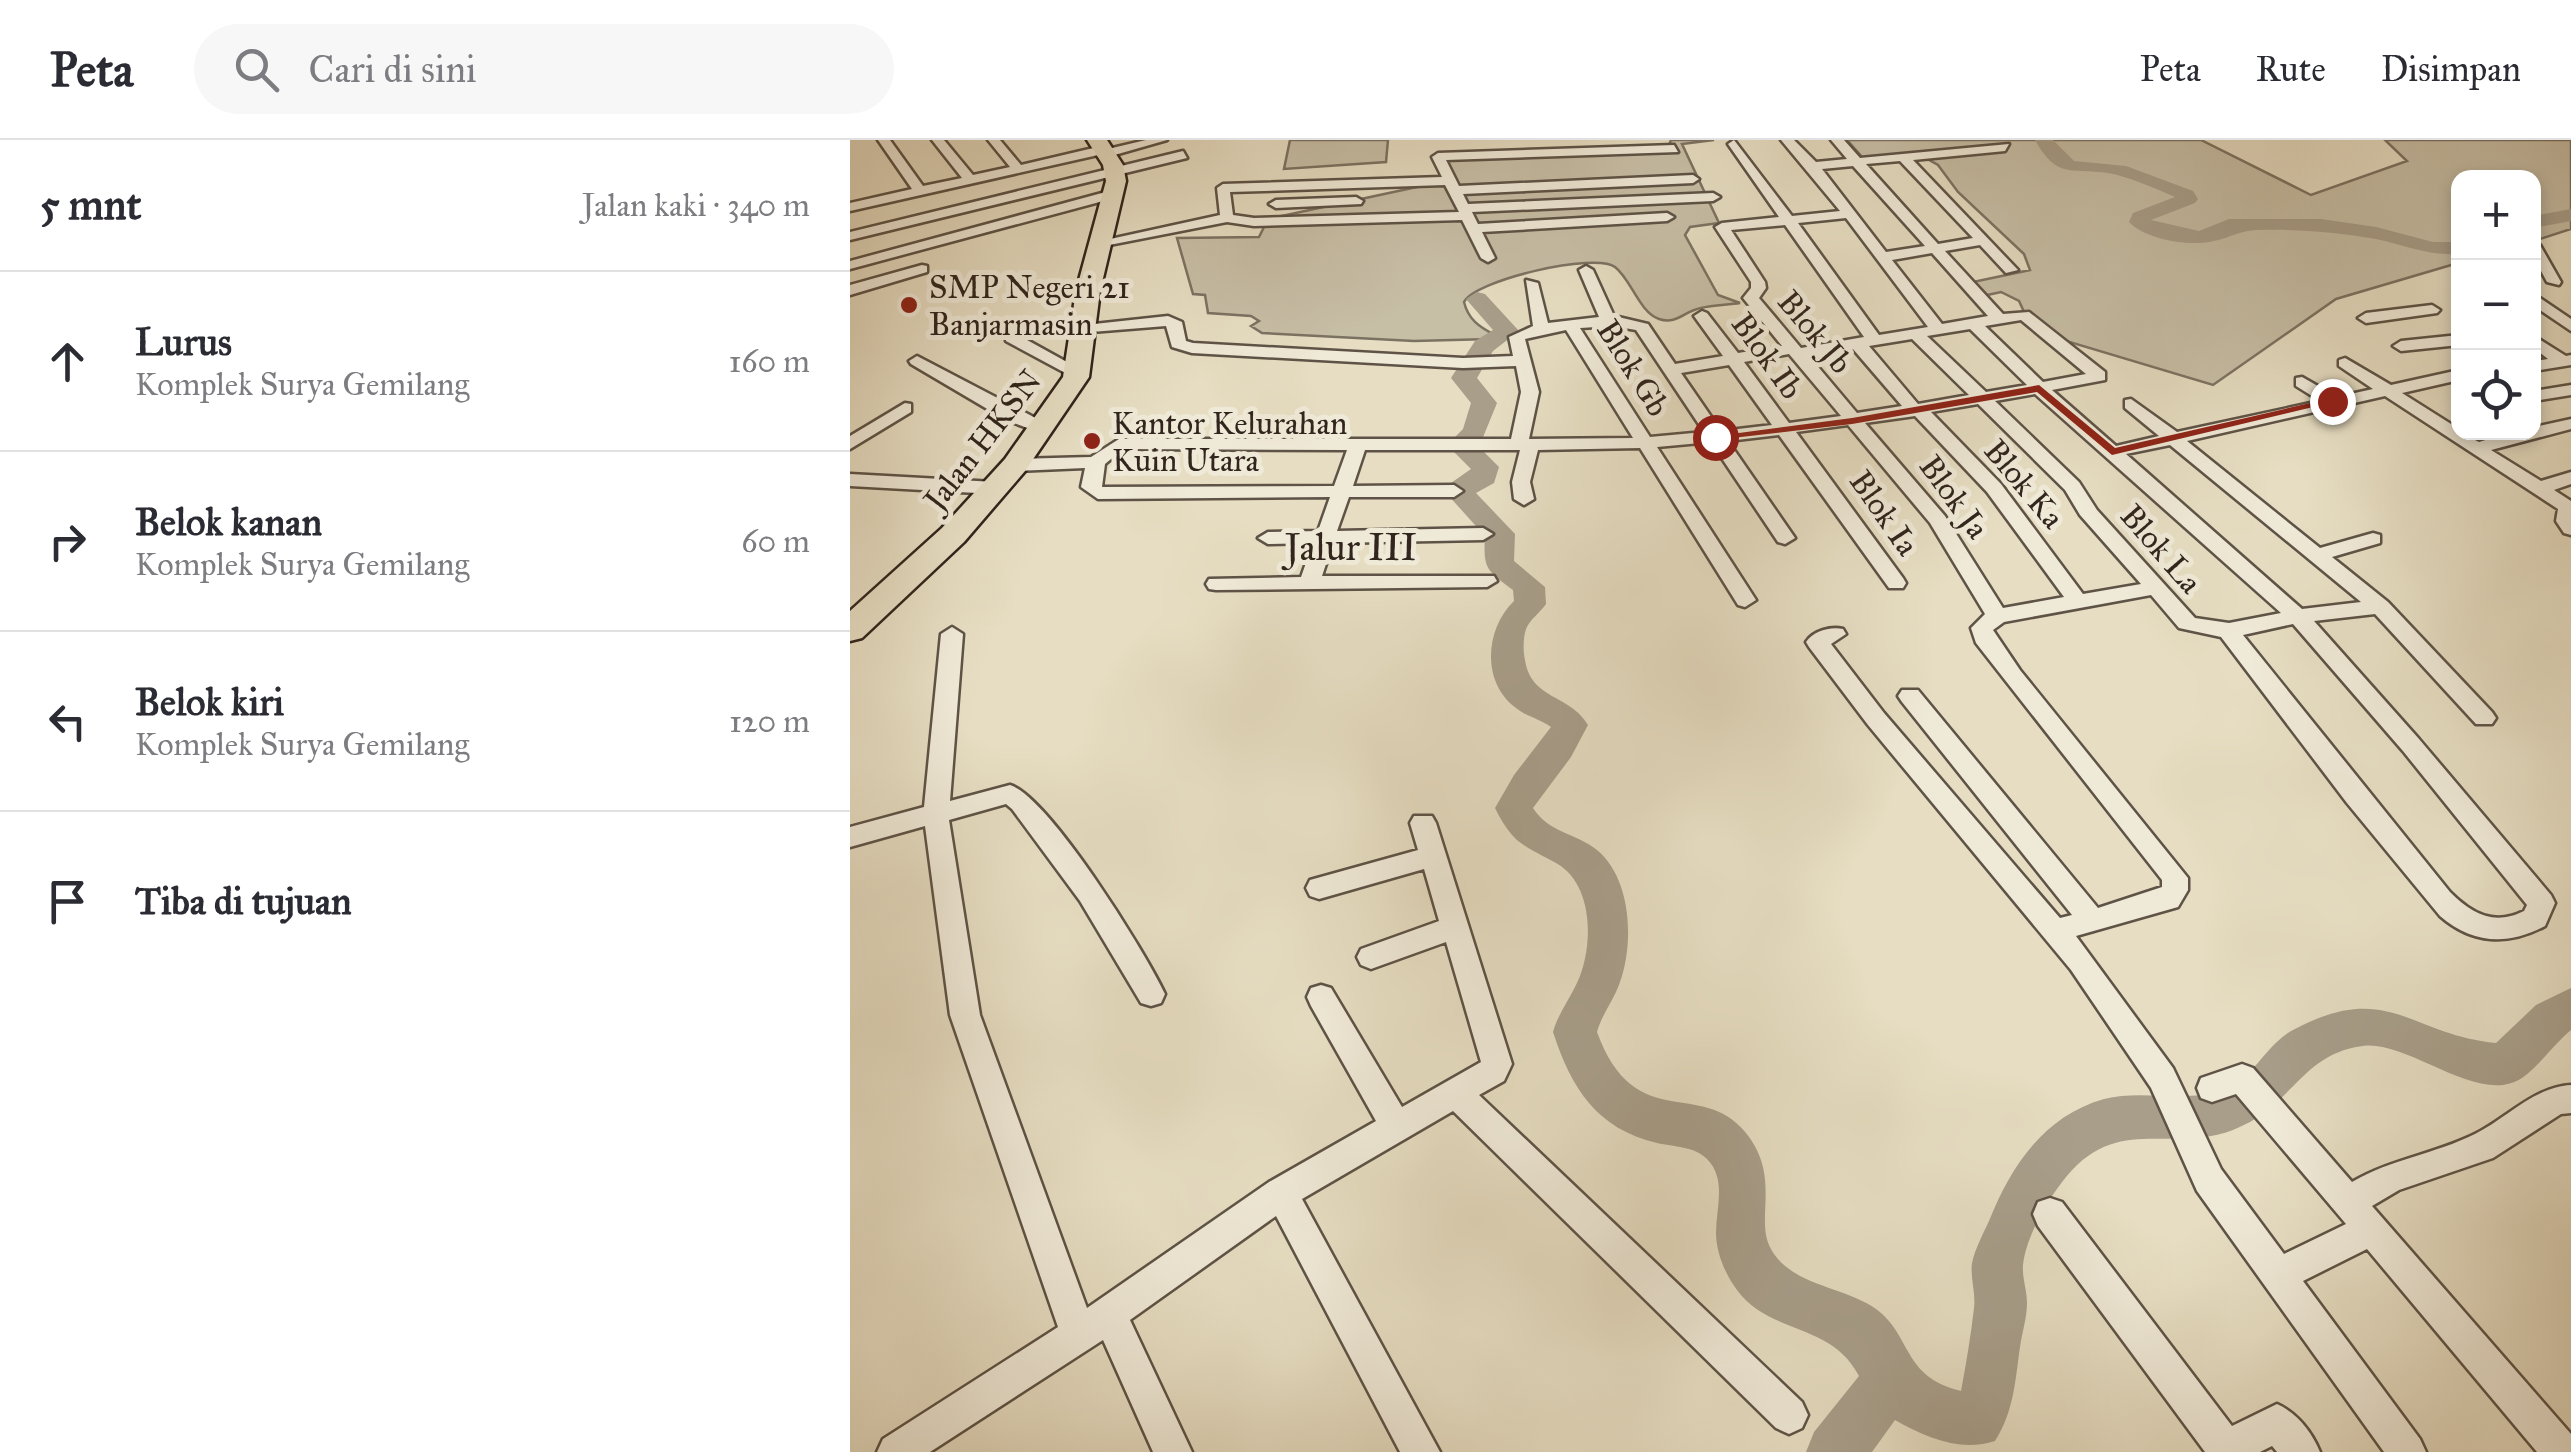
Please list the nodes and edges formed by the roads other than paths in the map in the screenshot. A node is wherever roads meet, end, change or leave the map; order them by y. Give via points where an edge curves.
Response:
1 (884, 140) edge
2 (938, 140) edge
3 (994, 140) edge
4 (1161, 140) edge
5 (1508, 140) edge
6 (1787, 140) edge
7 (1837, 140) edge
8 (1734, 144) dead end
9 (1493, 145) dead end
10 (2005, 147) dead end
11 (1674, 149) dead end
12 (1584, 152) junction
13 (1183, 154) dead end
14 (1902, 156) junction
15 (1857, 162) junction
16 (1108, 163) edge
17 (1682, 164) dead end
18 (1812, 166) junction
19 (1604, 167) dead end
20 (1018, 169) junction
21 (1467, 174) dead end
22 (1693, 179) dead end
23 (970, 180) junction
24 (1584, 184) junction
25 (920, 191) junction
26 (1713, 197) dead end
27 (1420, 198) dead end
28 (1460, 199) junction
29 (1381, 200) dead end
30 (1585, 202) junction
31 (1264, 205) dead end
32 (1245, 206) dead end
33 (850, 207) edge
34 (1226, 212) junction
35 (1846, 214) junction
36 (1667, 217) dead end
37 (1786, 220) junction
38 (1588, 226) junction
39 (850, 236) edge
40 (1980, 242) junction
41 (1099, 243) junction
42 (1934, 249) junction
43 (2541, 255) edge
44 (1883, 257) junction
45 (1488, 258) dead end
46 (850, 266) edge
47 (922, 269) dead end
48 (1586, 270) dead end
49 (2011, 270) dead end
50 (2563, 281) edge
51 (1530, 283) dead end
52 (850, 290) edge
53 (2414, 297) dead end
54 (2541, 302) edge
55 (2571, 302) edge
56 (2541, 304) edge
57 (2432, 310) junction
58 (1702, 316) dead end
59 (1998, 318) junction
60 (2366, 318) dead end
61 (1609, 322) junction
62 (1974, 325) junction
63 (1571, 326) junction
64 (2451, 326) edge
65 (2571, 326) edge
66 (1085, 330) junction
67 (1534, 331) junction
68 (1938, 331) junction
69 (1916, 334) junction
70 (1012, 338) dead end
71 (2451, 341) edge
72 (1867, 342) junction
73 (2541, 345) edge
74 (2401, 346) dead end
75 (1796, 351) junction
76 (917, 361) dead end
77 (1734, 361) junction
78 (2566, 361) edge
79 (1521, 362) junction
80 (2345, 363) dead end
81 (2541, 365) edge
82 (1670, 370) junction
83 (1077, 372) junction
84 (2451, 377) edge
85 (2302, 382) dead end
86 (2039, 388) junction
87 (2390, 390) junction
88 (2571, 390) edge
89 (2541, 395) edge
90 (1979, 398) junction
91 (2332, 401) junction
92 (2130, 404) dead end
93 (905, 408) dead end
94 (1917, 411) junction
95 (2451, 411) edge
96 (2430, 417) junction
97 (1852, 421) junction
98 (2571, 424) edge
99 (1041, 428) junction
100 (2541, 430) edge
101 (1784, 431) junction
102 (1715, 437) junction
103 (2174, 437) junction
104 (2505, 440) edge
105 (1645, 443) junction
106 (850, 444) edge
107 (1358, 444) junction
108 (1525, 445) junction
109 (2477, 448) junction
110 (2112, 452) junction
111 (1096, 462) junction
112 (1015, 465) junction
113 (2571, 478) edge
114 (850, 480) edge
115 (995, 488) junction
116 (2539, 488) junction
117 (1340, 490) junction
118 (1454, 492) dead end
119 (1524, 498) dead end
120 (2571, 529) edge
121 (1483, 534) dead end
122 (1326, 536) junction
123 (1268, 538) dead end
124 (1785, 538) dead end
125 (2374, 539) dead end
126 (2318, 555) junction
127 (1310, 581) junction
128 (1486, 581) dead end
129 (1896, 583) dead end
130 (1216, 584) dead end
131 (2154, 588) junction
132 (1744, 600) dead end
133 (2077, 601) junction
134 (2380, 608) junction
135 (1997, 616) junction
136 (2298, 617) junction
137 (852, 626) edge
138 (2228, 631) junction
139 (952, 634) dead end
140 (1835, 634) dead end
141 (1910, 696) dead end
142 (2484, 718) dead end
143 (936, 815) junction
144 (1423, 823) dead end
145 (850, 837) edge
146 (1432, 856) junction
147 (1320, 888) dead end
148 (2092, 920) junction
149 (1457, 926) junction
150 (2055, 931) junction
151 (1372, 957) dead end
152 (1152, 994) dead end
153 (1320, 997) dead end
154 (2212, 1088) dead end
155 (1457, 1094) junction
156 (2571, 1099) edge
157 (1396, 1126) junction
158 (1281, 1193) junction
159 (2346, 1203) junction
160 (2050, 1214) dead end
161 (2369, 1230) junction
162 (2278, 1276) junction
163 (1094, 1324) junction
164 (1790, 1415) dead end
165 (896, 1452) edge
166 (1173, 1452) edge
167 (1421, 1452) edge
168 (2301, 1452) edge
169 (2407, 1452) edge
170 (2562, 1452) edge

1 - 25 street
2 - 23 street
3 - 20 street
4 - 16 street
5 - 9 street
6 - 18 street
7 - 15 street
8 - 37 street, Blok Ka
10 - 14 street
11 - 12 street
12 - 24 street
12 - 28 street via 1438,157
13 - 16 street
14 - 15 street
14 - 40 street
15 - 18 street
15 - 42 street
16 - 20 street
16 - 39 street
16 - 41 main road, Jalan HKSN
16 - 46 street
17 - 19 street
18 - 35 street
20 - 23 street
21 - 28 street
22 - 24 street
23 - 25 street
24 - 28 street
24 - 30 street
25 - 33 street
26 - 30 street
27 - 28 street
28 - 30 street
28 - 34 street via 1254,222
28 - 34 street via 1223,188
28 - 38 street
28 - 45 street
29 - 31 street
30 - 38 street
32 - 34 street
34 - 41 street
35 - 37 street
35 - 44 street
36 - 38 street
37 - 72 street, Blok Ka
37 - 75 street, Blok Jb via 1722,227 1758,282 1752,298
40 - 42 street
40 - 49 street
41 - 66 main road, Jalan HKSN
42 - 44 street
42 - 59 street
43 - 50 street
44 - 68 street
47 - 52 street
48 - 61 street
51 - 67 street
53 - 57 street
54 - 55 street
56 - 65 street
57 - 60 street
57 - 64 street
58 - 77 street, Blok Ib
59 - 62 street
59 - 86 street via 2030,316 2099,376
61 - 63 street
61 - 82 street via 1630,320 1642,327
62 - 68 street
62 - 86 street
63 - 67 street
63 - 105 street, Blok Gb
66 - 79 street via 1168,321 1176,324 1178,344 1192,348
66 - 83 main road, Jalan HKSN
67 - 79 street via 1517,337
68 - 69 street
69 - 72 street
69 - 90 street, Blok La
70 - 83 street
71 - 74 street
72 - 75 street
72 - 94 street, Blok Ka
73 - 78 street
75 - 77 street
75 - 97 street, Blok Jb
76 - 99 street
77 - 82 street
77 - 101 street, Blok Ib
78 - 81 street
79 - 108 street via 1530,392
80 - 87 street
82 - 102 street
83 - 99 main road, Jalan HKSN
84 - 87 street
85 - 91 street
86 - 90 street
86 - 110 street
87 - 91 street
87 - 96 street
88 - 89 street
90 - 94 street
90 - 131 street, Blok La via 2072,486
91 - 103 street
92 - 103 street
93 - 106 street
94 - 97 street
94 - 133 street, Blok Ka via 1994,488
95 - 96 street
96 - 109 street
97 - 101 street
97 - 135 street, Blok Ja via 1938,520
98 - 100 street
99 - 112 main road, Jalan HKSN
101 - 102 street
101 - 129 street, Blok Ia
102 - 105 street
102 - 124 street
103 - 110 street
103 - 126 street
104 - 109 street
105 - 108 street
105 - 132 street, Blok Gb
107 - 108 street
107 - 111 street via 1120,444
107 - 117 street
108 - 119 street
109 - 116 street
110 - 136 street
111 - 112 street
111 - 117 street via 1090,488 1098,494
112 - 115 main road, Jalan HKSN
113 - 116 street
114 - 115 street
115 - 137 main road, Jalan HKSN via 932,558
116 - 120 street via 2566,506
117 - 118 street
117 - 122 street
121 - 122 street
122 - 123 street
122 - 127 street
125 - 126 street
126 - 134 street
127 - 128 street, Jalur III
127 - 130 street, Jalur III
131 - 133 street
131 - 138 street, Blok La via 2187,623
133 - 135 street
134 - 136 street
134 - 142 street
135 - 148 street via 1982,628 1984,638 2175,878 2168,898
136 - 138 street
136 - 138 street via 2532,893 2540,904 2536,918 2484,928 2445,902
139 - 143 street
140 - 150 street via 1817,642
141 - 148 street
143 - 145 street
143 - 152 street via 1010,794 1021,802 1090,893
143 - 163 street via 966,1014 983,1074
144 - 146 street
146 - 147 street
146 - 149 street
148 - 150 street
149 - 151 street
149 - 155 street via 1497,1064
150 - 162 street via 2165,1085 2196,1156
153 - 157 street
154 - 159 street via 2242,1078
155 - 157 street
155 - 164 street
156 - 159 street via 2556,1100 2482,1147 2390,1178
157 - 158 street
158 - 163 street
158 - 167 street
159 - 161 street
160 - 168 street via 2226,1449 2276,1423
161 - 162 street
161 - 170 street
162 - 169 street
163 - 165 street
163 - 166 street

